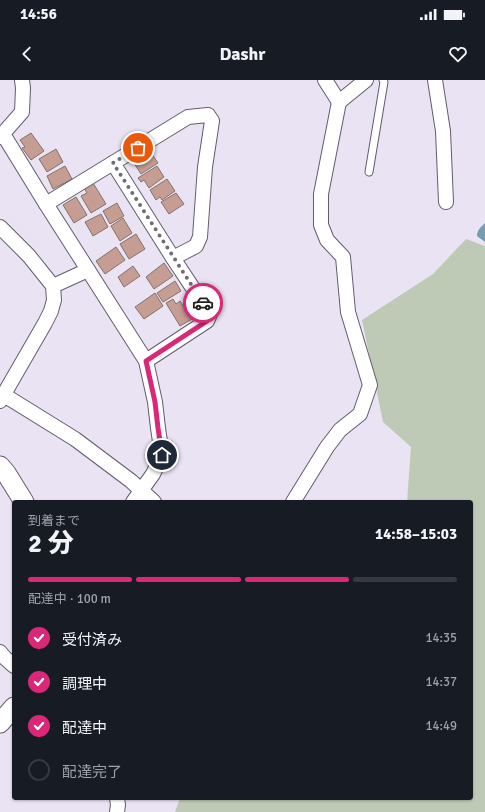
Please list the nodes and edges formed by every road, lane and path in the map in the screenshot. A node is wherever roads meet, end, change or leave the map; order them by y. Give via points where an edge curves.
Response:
1 (22, 80) edge
2 (325, 80) edge
3 (366, 80) edge
4 (384, 80) edge
5 (435, 80) edge
6 (339, 102) junction
7 (2, 136) edge
8 (113, 163) junction
9 (369, 172) dead end
10 (446, 202) dead end
11 (46, 204) junction
12 (0, 227) edge
13 (173, 258) junction
14 (88, 270) junction
15 (53, 286) junction
16 (146, 361) junction
17 (2, 398) edge
18 (0, 466) edge
19 (137, 496) edge
20 (23, 500) edge
21 (148, 500) edge
22 (294, 500) edge
23 (0, 652) edge
24 (12, 664) edge
25 (12, 710) edge
26 (0, 723) edge
27 (117, 800) edge
28 (117, 812) edge

1 - 7 street via 22,112
2 - 6 street
3 - 6 street
4 - 9 lane
5 - 10 street via 443,131
6 - 22 street via 321,194 321,226 327,240 343,257 348,312 370,385 360,414 340,430 327,447
7 - 11 street
8 - 11 street
8 - 13 street
8 - 13 street via 188,117 208,115 212,121 205,167 200,237 196,246
11 - 14 street
12 - 15 street via 29,256
13 - 16 street via 210,314 207,321
14 - 15 street
14 - 16 street
15 - 17 street via 54,300 51,311
16 - 19 street via 162,455 153,474
17 - 19 street via 75,438 131,481
18 - 20 street
19 - 21 street
23 - 24 street
25 - 26 street
27 - 28 street

